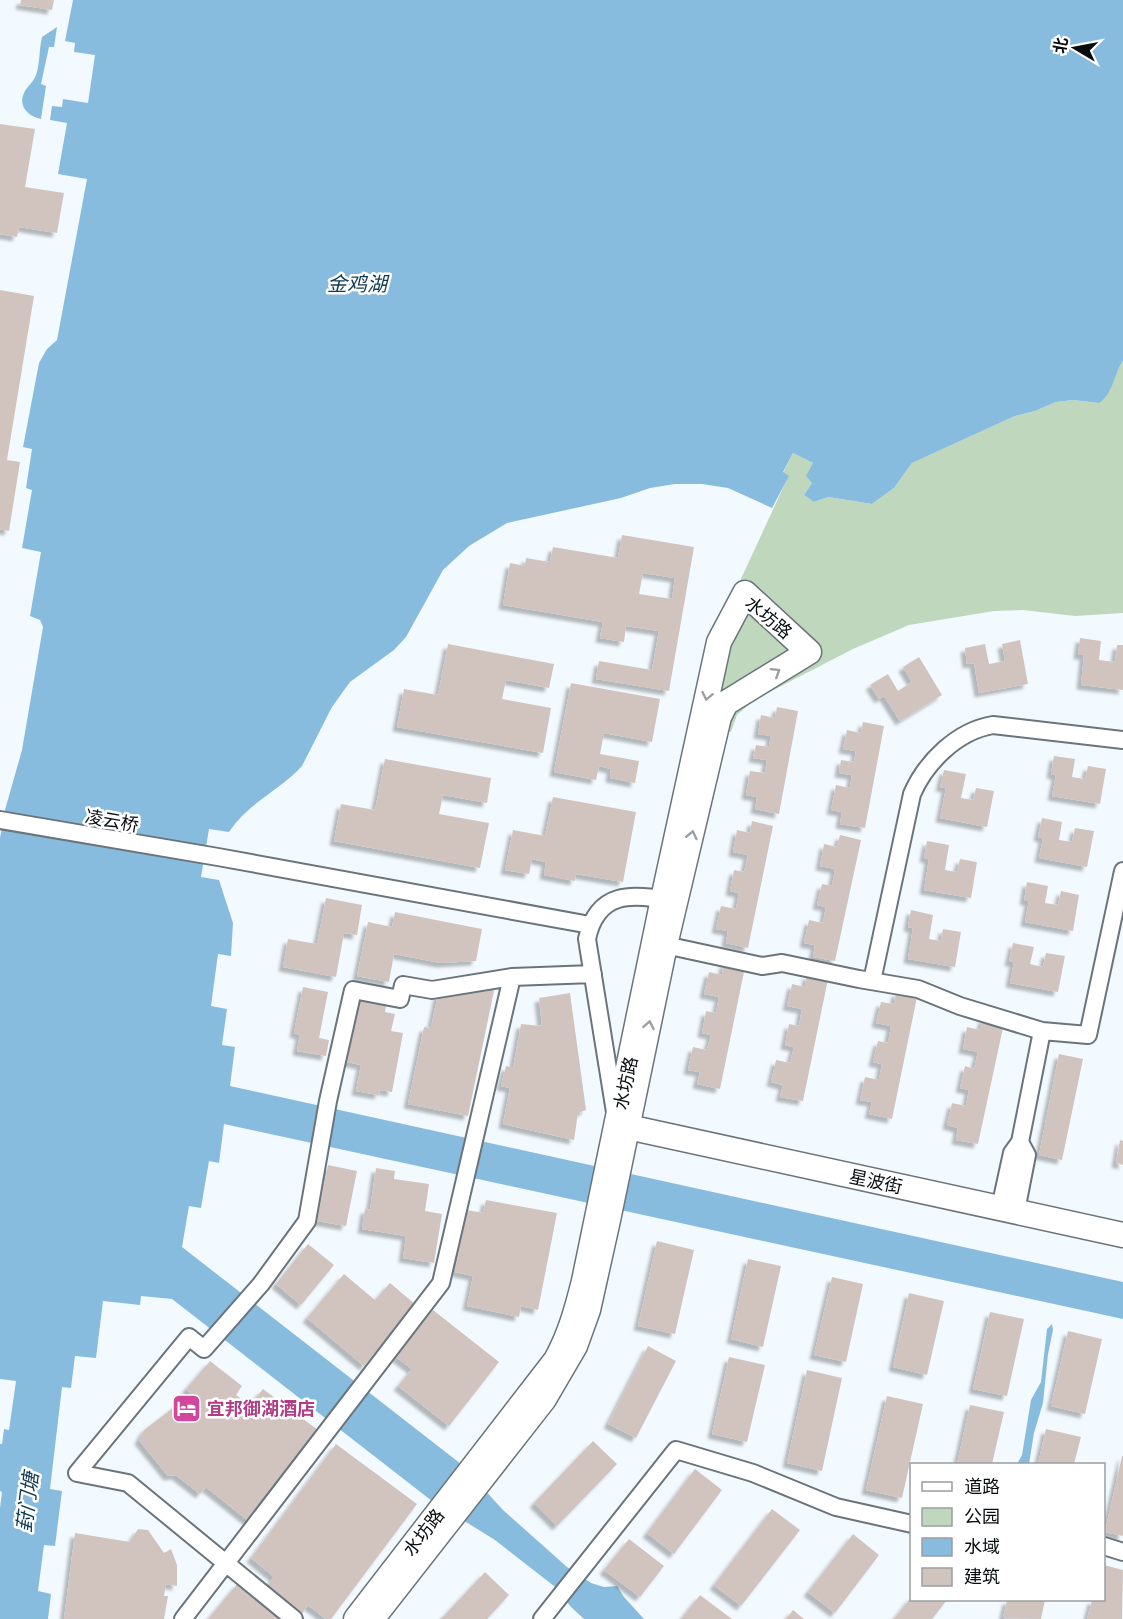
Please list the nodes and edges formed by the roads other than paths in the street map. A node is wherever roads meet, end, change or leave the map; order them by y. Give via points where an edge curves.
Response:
1 (1123, 740) edge
2 (0, 820) edge
3 (1123, 871) edge
4 (670, 901) junction
5 (590, 925) junction
6 (665, 945) junction
7 (593, 974) junction
8 (512, 977) junction
9 (872, 981) junction
10 (1042, 1031) junction
11 (622, 1126) junction
12 (1008, 1210) junction
13 (1123, 1234) edge
14 (441, 1519) junction
15 (910, 1524) edge
16 (1105, 1546) edge
17 (1123, 1552) edge
18 (225, 1564) junction
19 (547, 1613) edge
20 (183, 1619) edge
21 (294, 1619) edge
22 (356, 1619) edge
23 (372, 1619) edge

1 - 9 street via 993,725 969,733 944,750 923,774 912,795
2 - 5 street, 凌云桥
3 - 10 street via 1089,1035
4 -> 4 street, 水坊路 via 723,707 809,652 745,593 719,642
4 - 5 street via 634,895 620,898 596,913
4 - 6 street, 水坊路
4 - 11 street, 水坊路
5 - 7 street via 587,939
6 - 9 street via 762,966 782,963
11 -> 6 street, 水坊路
7 - 8 street
7 - 11 street
8 - 18 street via 441,1283
8 - 18 street via 432,990 403,984 400,999 353,990 307,1221 261,1284 204,1349 189,1337 77,1473 128,1483
9 - 10 street via 918,989
10 - 12 street via 1020,1142 1027,1155
11 - 12 street, 星波街
11 - 14 street, 水坊路 via 588,1310 575,1346 544,1399
12 - 13 street, 星波街
14 - 22 street, 水坊路
14 - 23 street, 水坊路
15 - 19 street via 836,1507 753,1473 676,1450
16 - 17 street
18 - 20 street
18 - 21 street

